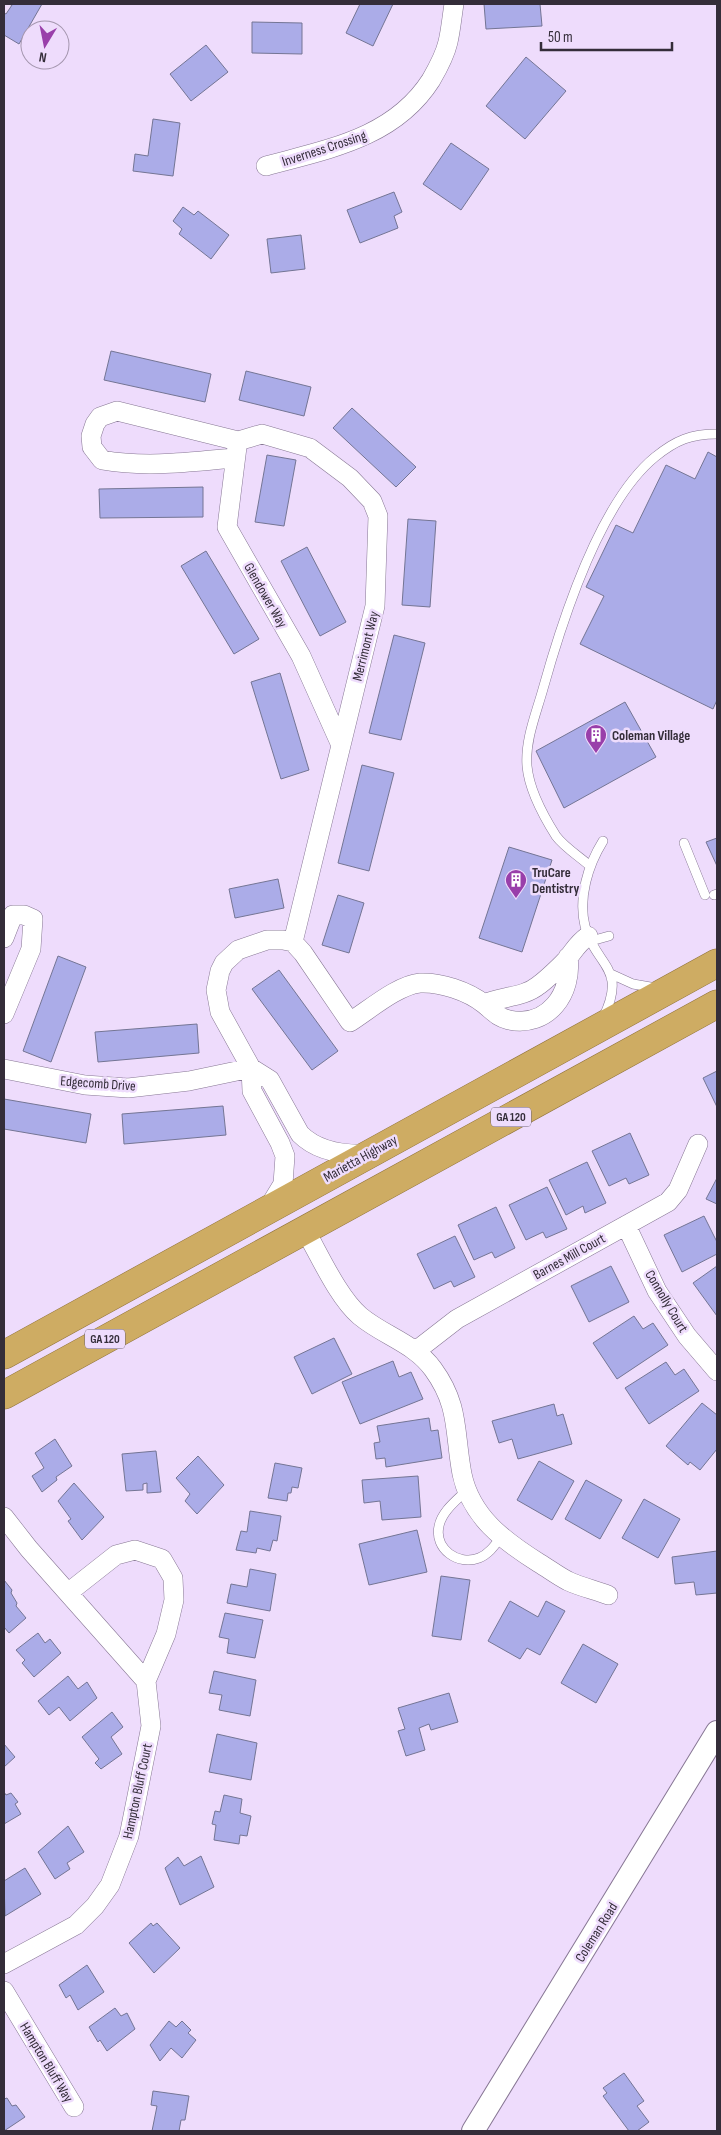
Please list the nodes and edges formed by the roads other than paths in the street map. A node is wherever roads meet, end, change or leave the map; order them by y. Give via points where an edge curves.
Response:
1 (454, 4) edge
2 (266, 166) dead end
3 (717, 434) edge
4 (236, 450) junction
5 (340, 743) junction
6 (603, 841) dead end
7 (684, 843) dead end
8 (590, 866) junction
9 (712, 895) edge
10 (609, 936) dead end
11 (4, 938) edge
12 (590, 938) junction
13 (293, 942) junction
14 (568, 957) junction
15 (717, 962) edge
16 (612, 974) junction
17 (673, 987) junction
18 (484, 1004) junction
19 (717, 1004) edge
20 (4, 1014) edge
21 (596, 1029) junction
22 (251, 1068) junction
23 (4, 1069) edge
24 (698, 1144) dead end
25 (368, 1154) junction
26 (266, 1210) junction
27 (626, 1225) junction
28 (305, 1230) junction
29 (417, 1350) junction
30 (4, 1355) edge
31 (717, 1371) edge
32 (4, 1395) edge
33 (467, 1490) junction
34 (4, 1517) edge
35 (502, 1537) junction
36 (69, 1592) junction
37 (608, 1594) dead end
38 (146, 1681) junction
39 (717, 1732) edge
40 (4, 1964) edge
41 (4, 1991) edge
42 (74, 2107) dead end
43 (473, 2131) edge

1 - 2 street, Inverness Crossing via 448,43 439,66 423,92 402,114 381,129 358,139
3 - 8 lane via 697,434 675,442 654,457 635,477 616,505 585,566 559,632 530,733 527,766 533,790 557,837
4 - 4 street, Merrimont Way via 151,465 111,462 102,460 92,447 91,436 100,417 117,411
4 - 5 street, Glendower Way via 227,527 301,656
4 - 5 street, Merrimont Way via 262,434 310,448 350,478 372,501 378,516 375,606
5 - 13 street, Merrimont Way
6 - 8 lane
7 - 9 lane
8 - 12 lane via 583,902 585,926
10 - 12 lane
11 - 20 street via 13,915 33,919 31,949
12 - 14 street via 575,946
12 - 16 lane
13 - 18 street via 350,1022 399,990 418,983 444,985
13 - 22 street via 267,940 246,947 230,956 220,971 216,990 220,1012
14 - 18 street via 531,990
14 - 18 street via 570,973 563,996 554,1009 526,1021 509,1020 494,1014
15 - 17 highway, Marietta Highway / GA 120
16 - 17 lane via 643,986
16 - 21 lane via 609,1002
17 - 21 highway, Marietta Highway / GA 120
19 - 28 highway, GA 120
21 - 25 highway, Marietta Highway / GA 120
22 - 23 street, Edgecomb Drive via 189,1081 128,1088 85,1085
22 - 25 street via 270,1080 306,1140 333,1152
22 - 26 street via 252,1092 280,1143 286,1162 283,1184
24 - 27 street, Barnes Mill Court via 678,1190 668,1202
25 - 26 highway, Marietta Highway / GA 120
26 - 30 highway, Marietta Highway / GA 120
27 - 29 street, Barnes Mill Court via 465,1314
27 - 31 street, Connolly Court via 657,1291 687,1336
28 - 29 street via 339,1288 360,1315
28 - 32 highway, GA 120
29 - 33 street via 433,1369 452,1404
33 - 35 street via 478,1511
33 - 35 lane via 450,1506 441,1521 438,1533 442,1546 459,1559 471,1560 489,1552
34 - 36 street
35 - 37 street via 568,1581
36 - 38 street
36 - 38 street, Hampton Bluff Court via 116,1555 135,1550 162,1559 173,1578 174,1600 166,1634
38 - 40 street, Hampton Bluff Court via 151,1726 129,1836 110,1884 76,1925
39 - 43 street, Coleman Road
41 - 42 street, Hampton Bluff Way

